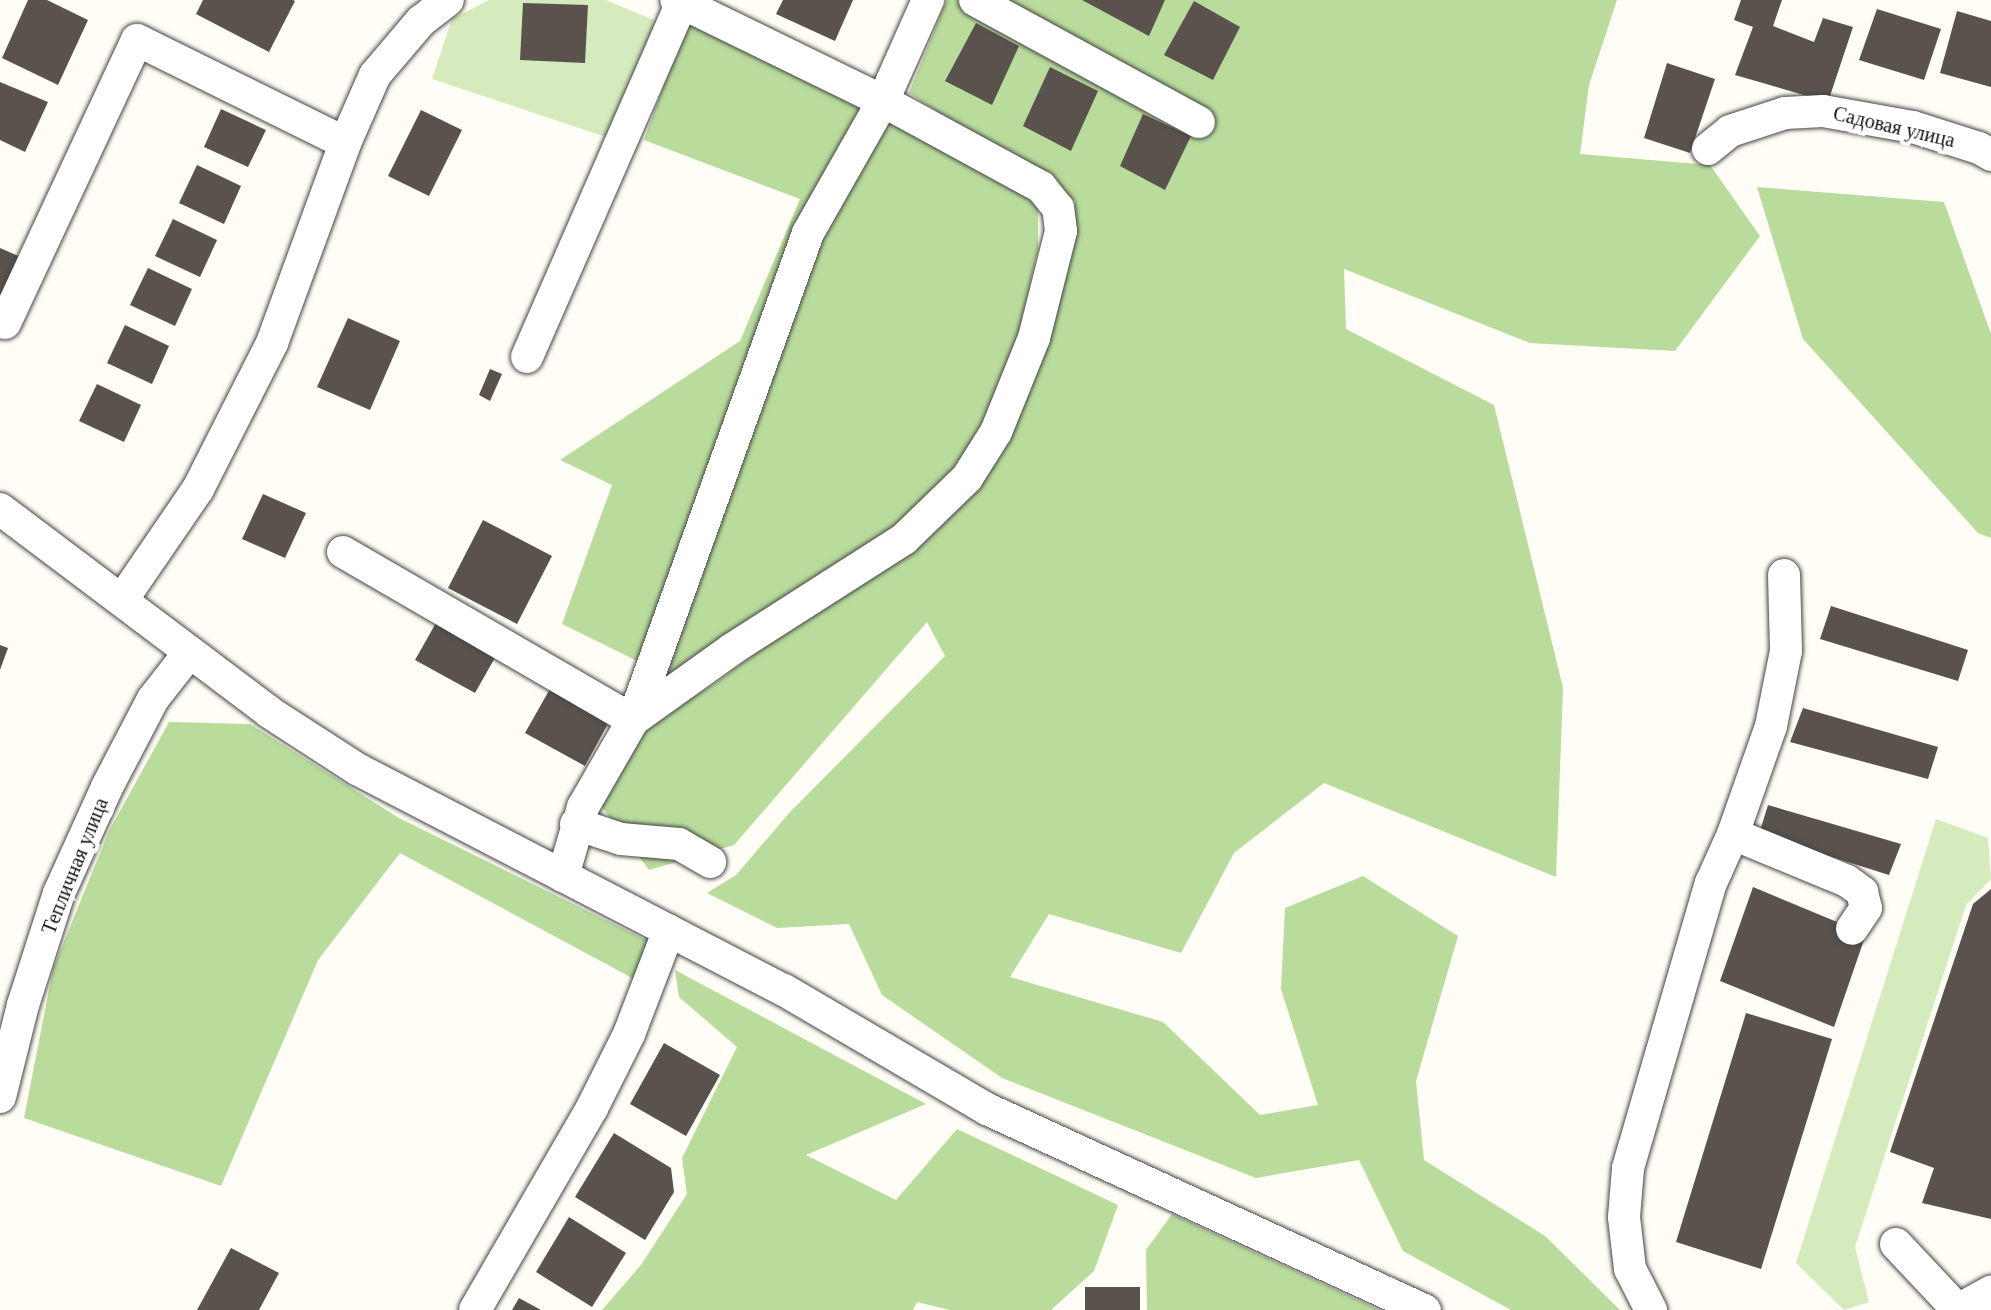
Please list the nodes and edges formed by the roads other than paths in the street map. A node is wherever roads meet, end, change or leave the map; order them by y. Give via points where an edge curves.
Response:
1 (448, 0) edge
2 (928, 0) edge
3 (975, 0) edge
4 (679, 2) edge
5 (883, 101) junction
6 (1199, 122) dead end
7 (345, 143) junction
8 (1708, 149) dead end
9 (1991, 155) edge
10 (5, 323) dead end
11 (527, 357) dead end
12 (0, 509) edge
13 (343, 552) dead end
14 (1784, 575) dead end
15 (122, 600) junction
16 (189, 653) junction
17 (633, 720) junction
18 (576, 824) junction
19 (1733, 834) junction
20 (710, 862) dead end
21 (563, 876) junction
22 (1852, 929) dead end
23 (669, 930) junction
24 (0, 1097) edge
25 (1896, 1244) dead end
26 (1991, 1292) edge
27 (475, 1310) edge
28 (1425, 1310) edge
29 (1651, 1310) edge
30 (1958, 1310) edge

1 - 7 street via 421,21 375,75
2 - 5 street
3 - 6 street
4 - 5 street
4 - 11 street
5 - 17 street via 808,233
5 - 17 street via 1041,187 1058,208 1061,231 1034,338 996,432 967,478 904,539 732,649
7 - 10 street via 137,40
7 - 15 street via 272,343 198,489
8 - 9 street, Садовая улица via 1730,131 1771,117 1823,111 1913,127
12 - 15 street
13 - 17 street
14 - 19 street via 1786,651 1771,726
15 - 16 street
16 - 21 street via 357,769
16 - 24 street, Тепличная улица via 153,699 59,893
17 - 18 street
18 - 20 street via 621,839 679,844
18 - 21 street
19 - 22 street via 1862,892 1866,908
19 - 29 street via 1711,883 1628,1168 1624,1217 1630,1269
21 - 23 street
23 - 27 street via 629,1034 592,1108
23 - 28 street via 784,990 987,1109
25 - 30 street
26 - 30 street

